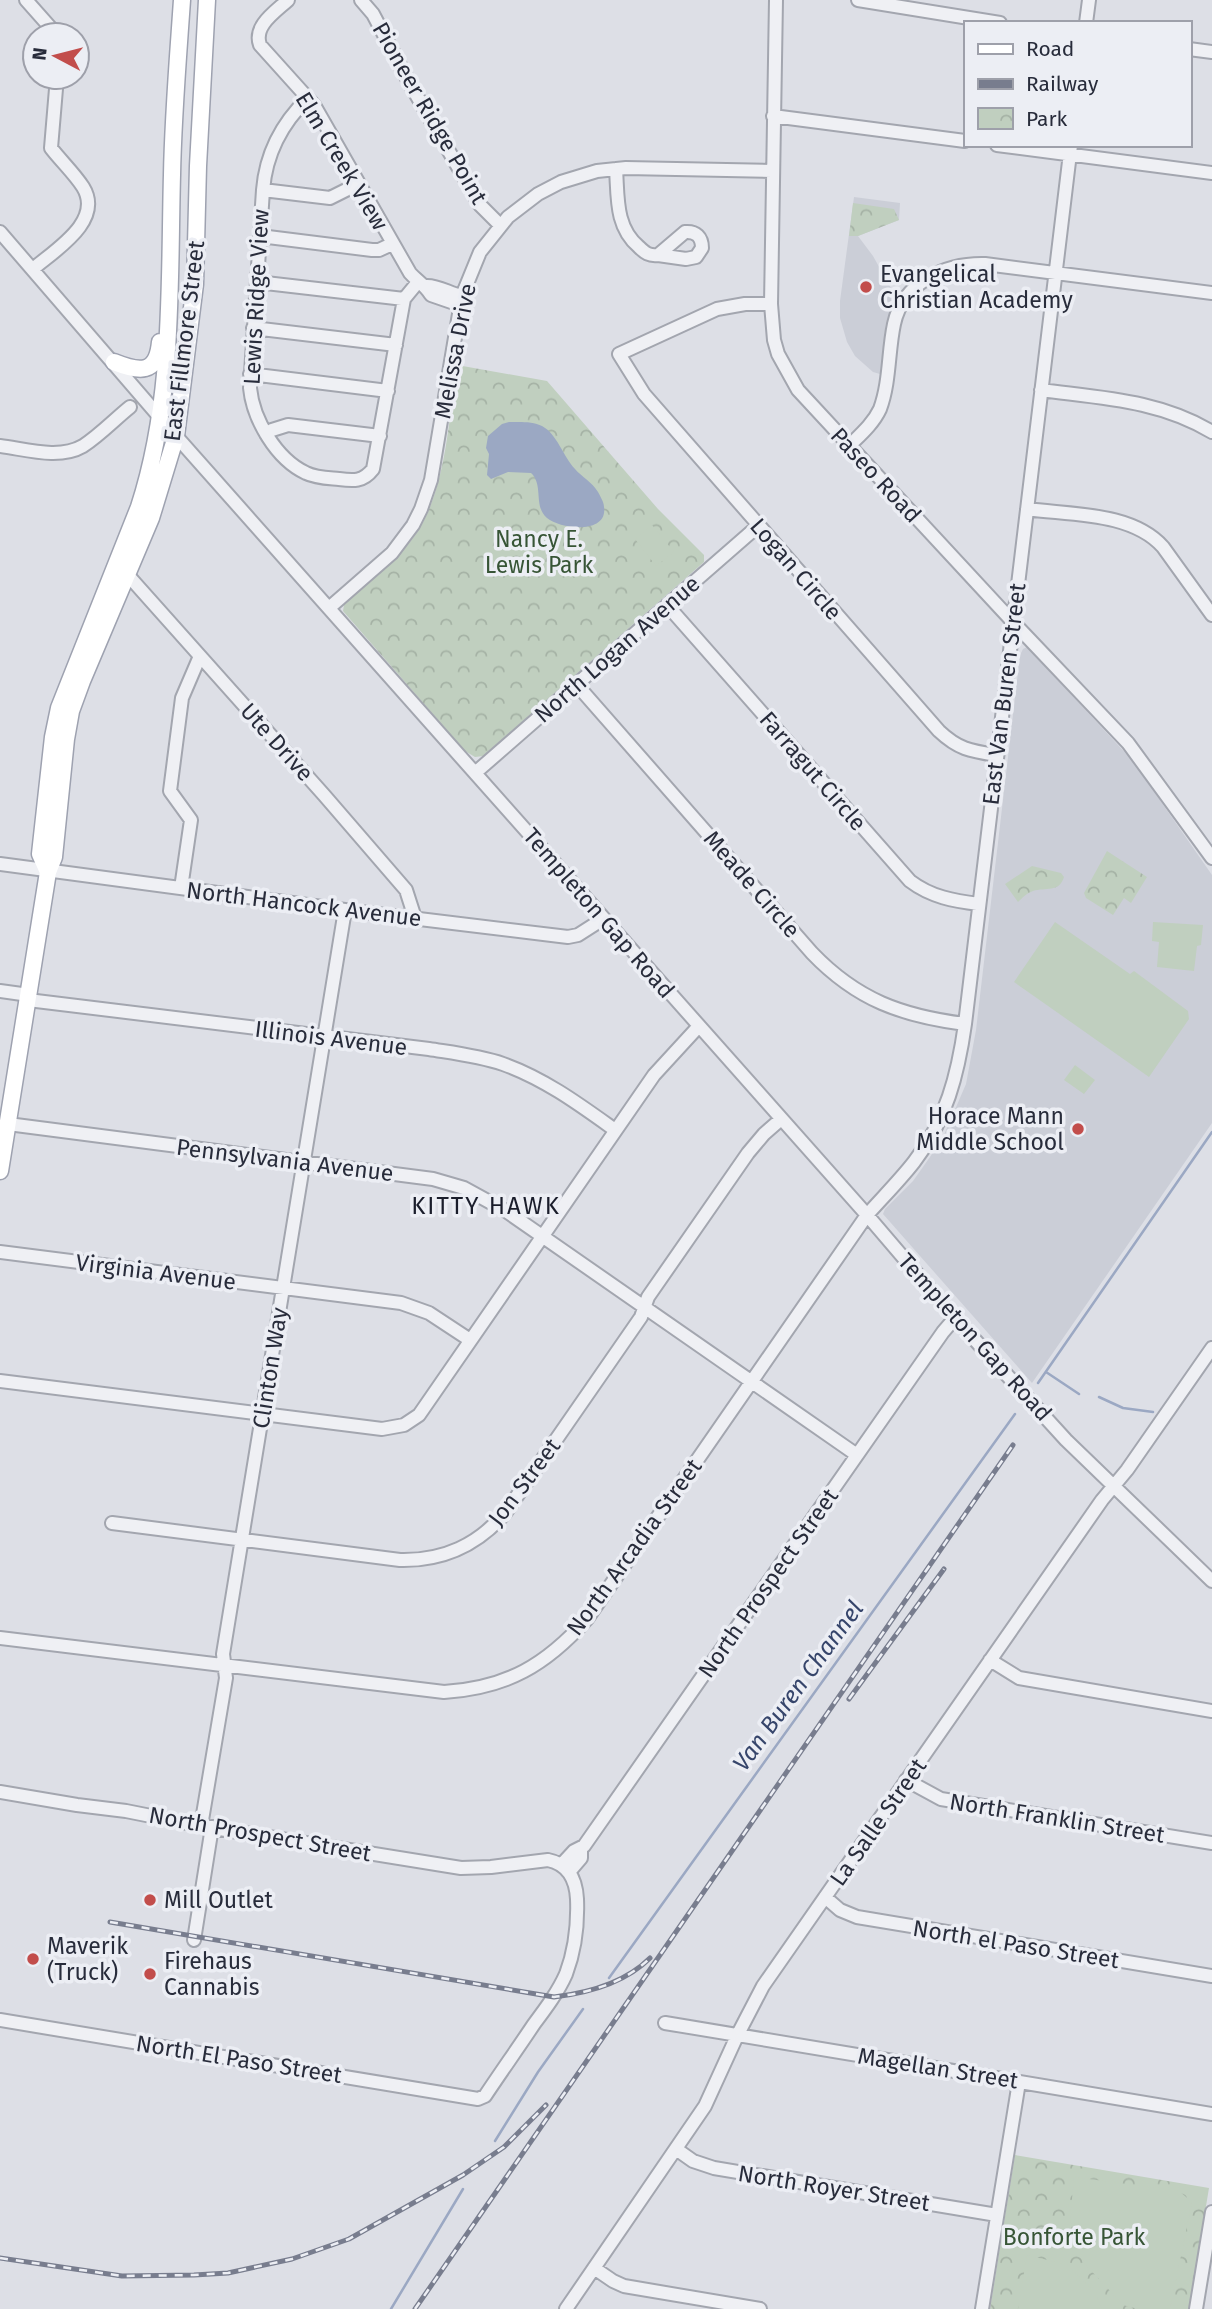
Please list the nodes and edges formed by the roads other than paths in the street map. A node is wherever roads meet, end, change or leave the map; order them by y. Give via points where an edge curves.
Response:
1 (26, 0) edge
2 (183, 0) edge
3 (208, 0) edge
4 (288, 0) edge
5 (361, 0) edge
6 (776, 0) edge
7 (858, 0) edge
8 (1089, 0) edge
9 (45, 21) edge
10 (988, 21) edge
11 (1086, 21) edge
12 (1191, 49) edge
13 (1212, 52) edge
14 (56, 91) edge
15 (308, 99) junction
16 (774, 116) junction
17 (964, 141) edge
18 (1026, 147) edge
19 (1070, 150) edge
20 (616, 169) junction
21 (772, 171) junction
22 (1212, 173) edge
23 (358, 184) junction
24 (262, 190) junction
25 (500, 225) junction
26 (0, 232) edge
27 (260, 236) junction
28 (392, 244) junction
29 (658, 255) dead end
30 (33, 270) junction
31 (1055, 273) junction
32 (257, 282) junction
33 (422, 284) junction
34 (170, 292) junction
35 (1212, 293) edge
36 (404, 299) junction
37 (461, 301) junction
38 (771, 304) junction
39 (253, 328) junction
40 (396, 345) junction
41 (114, 362) junction
42 (250, 374) junction
43 (1041, 390) junction
44 (388, 391) junction
45 (130, 407) dead end
46 (160, 417) junction
47 (1212, 432) edge
48 (266, 434) junction
49 (176, 436) junction
50 (380, 436) junction
51 (0, 446) edge
52 (849, 446) junction
53 (1027, 509) junction
54 (758, 526) junction
55 (126, 573) junction
56 (667, 605) junction
57 (329, 608) junction
58 (1212, 615) edge
59 (1013, 622) junction
60 (200, 656) junction
61 (576, 685) junction
62 (996, 755) junction
63 (475, 773) junction
64 (1212, 858) edge
65 (0, 864) edge
66 (48, 872) junction
67 (181, 888) junction
68 (979, 904) junction
69 (345, 910) junction
70 (415, 918) junction
71 (603, 919) junction
72 (0, 991) edge
73 (28, 998) junction
74 (965, 1024) junction
75 (699, 1026) junction
76 (325, 1038) junction
77 (780, 1119) junction
78 (5, 1121) edge
79 (615, 1130) junction
80 (305, 1164) junction
81 (0, 1171) edge
82 (867, 1215) junction
83 (542, 1236) junction
84 (0, 1252) edge
85 (283, 1289) junction
86 (645, 1307) junction
87 (955, 1318) junction
88 (470, 1340) junction
89 (1212, 1348) edge
90 (0, 1381) edge
91 (752, 1382) junction
92 (262, 1414) junction
93 (857, 1455) junction
94 (1113, 1487) junction
95 (113, 1523) dead end
96 (242, 1541) junction
97 (1212, 1581) edge
98 (0, 1638) edge
99 (990, 1660) junction
100 (225, 1666) junction
101 (1212, 1710) edge
102 (906, 1780) junction
103 (0, 1792) edge
104 (206, 1826) junction
105 (1212, 1843) edge
106 (565, 1868) junction
107 (825, 1897) junction
108 (194, 1940) dead end
109 (1212, 1976) edge
110 (0, 2020) edge
111 (665, 2023) dead end
112 (737, 2036) junction
113 (1019, 2081) junction
114 (1212, 2114) edge
115 (676, 2148) junction
116 (1212, 2212) edge
117 (997, 2215) junction
118 (594, 2268) junction
119 (566, 2309) edge
120 (760, 2309) edge
121 (982, 2309) edge
122 (1196, 2309) edge

1 - 9 street
2 - 34 main road, East Fillmore Street
3 - 49 main road, East Fillmore Street via 195,284
4 - 15 street, Elm Creek View via 257,36
5 - 25 street, Pioneer Ridge Point via 480,205
6 - 16 street, Paseo Road
7 - 10 street
8 - 11 street
12 - 13 street
14 - 30 street via 51,148 82,187 88,207 79,229
15 - 23 street, Elm Creek View
15 - 24 street, Lewis Ridge View via 276,137
16 - 17 street
16 - 21 street, Paseo Road
18 - 19 street
19 - 22 street
19 - 31 street, East Van Buren Street
20 - 21 street, Melissa Drive
20 - 25 street, Melissa Drive via 561,182 522,205
20 - 29 street via 623,227 643,251
21 - 38 street, Paseo Road
23 - 24 street via 330,198
23 - 28 street, Elm Creek View
24 - 27 street, Lewis Ridge View
25 - 37 street, Melissa Drive via 480,252
26 - 30 street, Templeton Gap Road
27 - 28 street via 372,250
27 - 32 street, Lewis Ridge View
28 - 33 street, Elm Creek View
30 - 41 street, Templeton Gap Road
31 - 35 street
31 - 43 street, East Van Buren Street
31 - 52 street via 966,264 946,268 923,281 905,300 895,321 879,411
32 - 36 street
32 - 39 street, Lewis Ridge View
33 - 36 street, Lewis Ridge View
33 - 37 street, Elm Creek View via 431,295
34 - 41 main road via 156,361 141,370
34 - 46 main road, East Fillmore Street
36 - 40 street, Lewis Ridge View
37 - 57 street, Melissa Drive via 431,480 421,509 392,553
38 - 52 street, Paseo Road via 774,340 784,367 798,390
38 - 54 street, Logan Circle via 717,309 619,354 644,394
39 - 40 street
39 - 42 street, Lewis Ridge View
40 - 44 street, Lewis Ridge View
41 - 46 street, Templeton Gap Road
42 - 44 street
42 - 48 street, Lewis Ridge View via 251,401
43 - 47 street via 1150,405
43 - 53 street, East Van Buren Street
44 - 50 street, Lewis Ridge View
45 - 51 street via 71,451
46 - 49 street, Templeton Gap Road
46 - 66 main road, East Fillmore Street via 139,507 59,708 40,854
48 - 50 street via 288,425
48 - 50 street, Lewis Ridge View via 303,472 351,481 364,479 373,470
49 - 55 main road, East Fillmore Street via 150,520
49 - 57 street, Templeton Gap Road
52 - 59 street, Paseo Road
53 - 58 street via 1137,527 1163,547
53 - 59 street, East Van Buren Street
54 - 56 street, North Logan Avenue
54 - 62 street, Logan Circle via 939,731 966,750
55 - 60 street, Ute Drive
55 - 66 main road, East Fillmore Street via 71,711 54,857
56 - 61 street, North Logan Avenue
56 - 68 street, Farragut Circle via 910,881 940,897
57 - 63 street, Templeton Gap Road
59 - 62 street, East Van Buren Street
59 - 64 street, Paseo Road via 1128,743
60 - 67 street via 182,698 170,791 191,820
60 - 70 street, Ute Drive via 406,890
61 - 63 street, North Logan Avenue
61 - 74 street, Meade Circle via 840,980 889,1007
62 - 68 street, East Van Buren Street
63 - 71 street, Templeton Gap Road
65 - 66 street, North Hancock Avenue
66 - 67 street, North Hancock Avenue
66 - 73 main road, East Fillmore Street
67 - 69 street, North Hancock Avenue
68 - 74 street, East Van Buren Street
69 - 70 street, North Hancock Avenue
69 - 76 street, Clinton Way
70 - 71 street, North Hancock Avenue via 568,937
71 - 75 street, Templeton Gap Road
72 - 73 street, Illinois Avenue
73 - 76 street, Illinois Avenue
73 - 78 main road, East Fillmore Street
74 - 82 street, East Van Buren Street via 954,1085 940,1120 914,1163
75 - 77 street, Templeton Gap Road
75 - 79 street via 654,1075
76 - 79 street, Illinois Avenue via 429,1049 501,1063 548,1085
76 - 80 street, Clinton Way
77 - 82 street, Templeton Gap Road
77 - 86 street, Jon Street via 748,1153
78 - 80 street, Pennsylvania Avenue
78 - 81 main road, East Fillmore Street
79 - 83 street
80 - 83 street, Pennsylvania Avenue via 449,1183 492,1201
80 - 85 street, Clinton Way
82 - 87 street, Templeton Gap Road
82 - 91 street, North Arcadia Street
83 - 86 street, Pennsylvania Avenue
83 - 88 street
84 - 85 street, Virginia Avenue
85 - 88 street, Virginia Avenue via 413,1306
85 - 92 street, Clinton Way
86 - 91 street, Pennsylvania Avenue
86 - 96 street, Jon Street via 506,1512 467,1546 411,1560
87 - 93 street, North Prospect Street
87 - 94 street, Templeton Gap Road
88 - 92 street via 418,1415 404,1425 382,1429
89 - 94 street, La Salle Street
90 - 92 street
91 - 93 street, Pennsylvania Avenue
91 - 100 street, North Arcadia Street via 587,1619 536,1666 487,1686 444,1692
92 - 96 street, Clinton Way
93 - 106 street, North Prospect Street via 581,1849 581,1858
94 - 97 street, Templeton Gap Road
94 - 99 street, La Salle Street
95 - 96 street, Jon Street
96 - 100 street, Clinton Way via 223,1654
98 - 100 street, North Arcadia Street
99 - 101 street via 1019,1678
99 - 102 street, La Salle Street
100 - 104 street, Clinton Way
102 - 105 street, North Franklin Street via 941,1799
102 - 107 street, La Salle Street
103 - 104 street, North Prospect Street
104 - 106 street, North Prospect Street via 461,1868 548,1860
104 - 108 street, Clinton Way
106 - 110 street, North El Paso Street via 577,1892 578,1913 565,1974 554,1997 485,2096 478,2099
107 - 109 street, North el Paso Street via 857,1917
107 - 112 street, La Salle Street via 763,1986
111 - 112 street, Magellan Street
112 - 113 street, Magellan Street
112 - 115 street, La Salle Street via 705,2106
113 - 114 street, Magellan Street
113 - 117 street
115 - 117 street, North Royer Street via 713,2168
115 - 118 street, La Salle Street
116 - 122 street
117 - 121 street
118 - 119 street, La Salle Street
118 - 120 street via 624,2286

